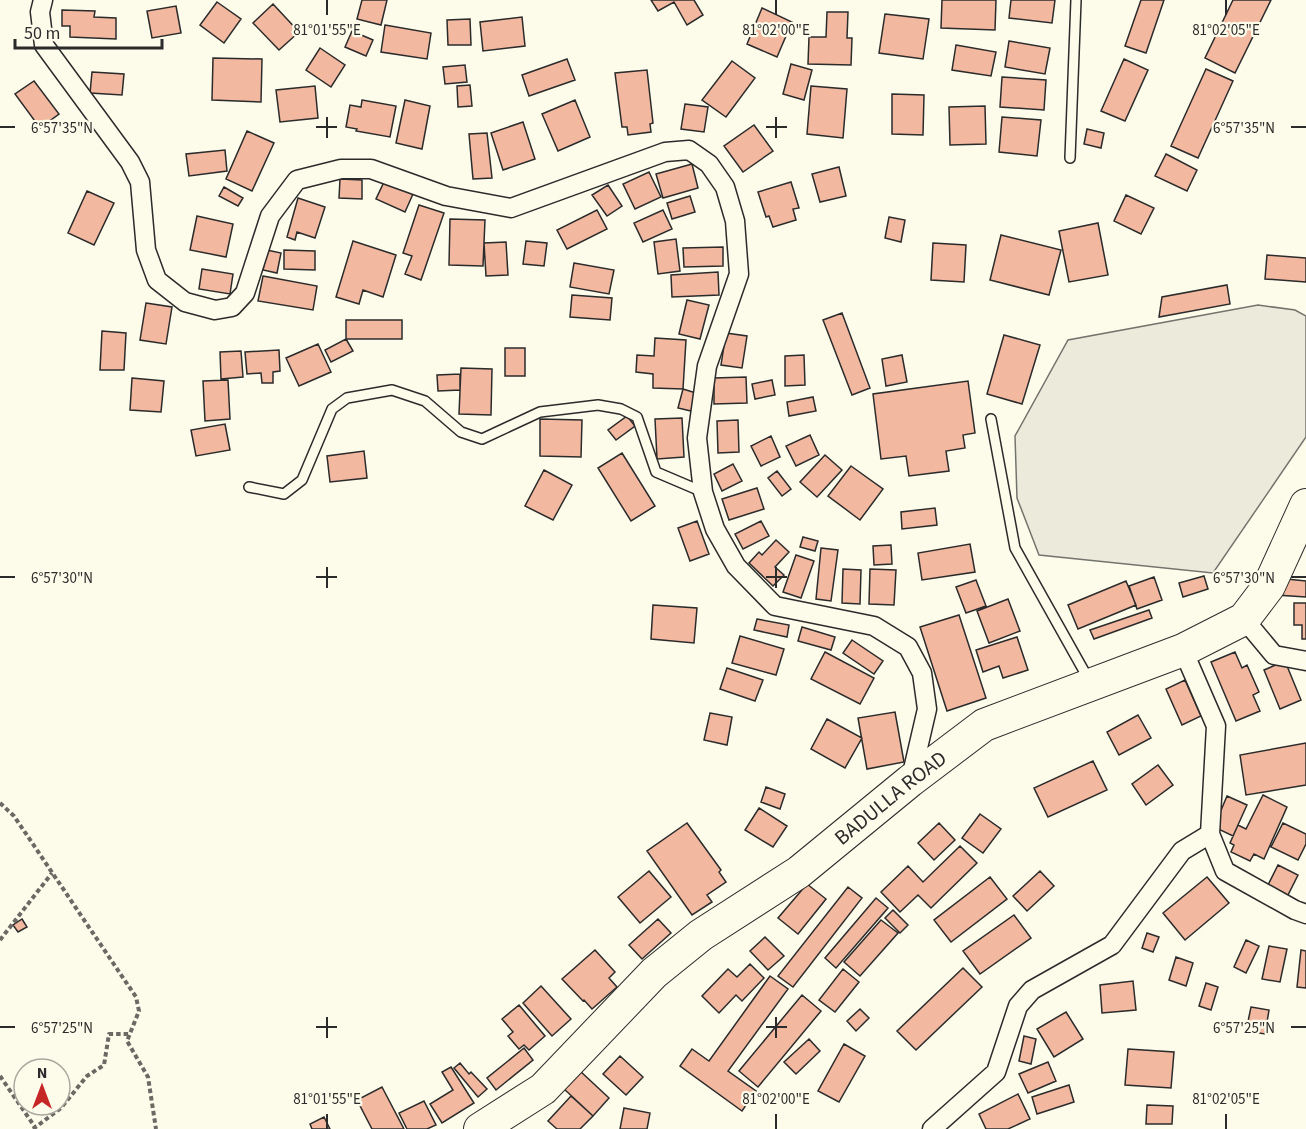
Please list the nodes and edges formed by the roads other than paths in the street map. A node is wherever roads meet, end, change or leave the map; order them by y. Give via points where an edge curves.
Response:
1 (43, 0) edge
2 (1076, 0) edge
3 (1070, 158) dead end
4 (991, 419) dead end
5 (249, 487) dead end
6 (703, 492) junction
7 (1306, 505) edge
8 (1244, 619) junction
9 (1183, 650) junction
10 (1306, 660) edge
11 (1091, 685) junction
12 (910, 781) junction
13 (1210, 834) junction
14 (1306, 914) edge
15 (480, 1129) edge
16 (932, 1129) edge

1 - 6 street via 40,12 44,45 130,162 140,182 146,250 157,280 185,302 215,310 232,307 245,293 270,216 297,180 341,169 371,169 446,196 511,208 665,152 689,150 709,164 725,187 735,221 739,274 706,366 697,438
2 - 3 lane
4 - 11 lane via 1015,548
5 - 6 lane via 284,494 302,480 332,409 347,398 392,390 425,401 461,432 482,438 540,412 598,405 621,409 637,417 656,472
6 - 12 street via 715,529 736,566 775,606 874,626 908,647 922,673 927,709
7 - 8 highway, BADULLA ROAD via 1269,586
8 - 9 highway, BADULLA ROAD
8 - 10 street via 1274,655
9 - 11 highway, BADULLA ROAD
9 - 13 street via 1216,726
11 - 12 highway, BADULLA ROAD via 984,725
12 - 15 highway, BADULLA ROAD via 799,872 701,935 654,973 543,1089
13 - 14 street via 1225,871
13 - 16 street via 1182,851 1112,945 1032,990 1018,1006 996,1072

